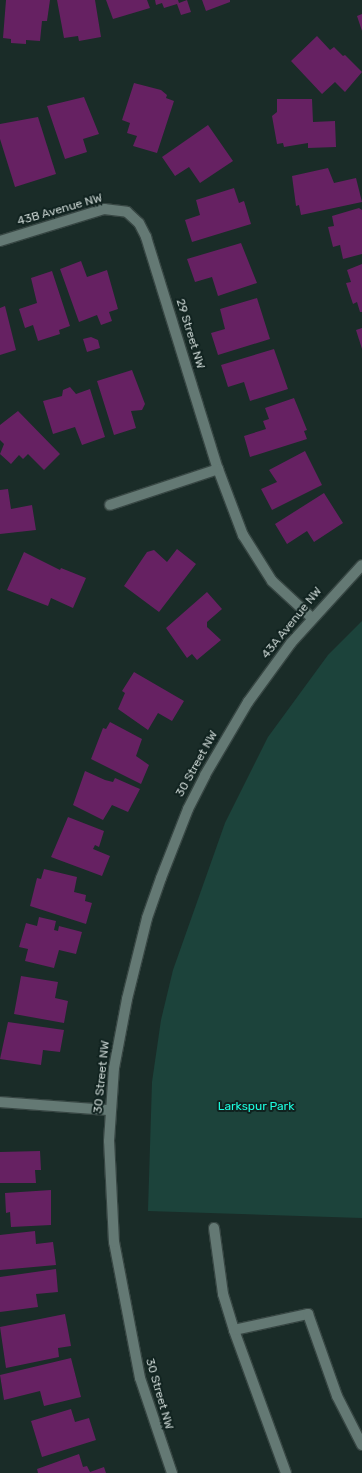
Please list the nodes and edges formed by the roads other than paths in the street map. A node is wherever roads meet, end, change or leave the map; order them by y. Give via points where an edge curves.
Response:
1 (127, 212) joint
2 (0, 241) edge
3 (218, 469) junction
4 (110, 505) dead end
5 (362, 566) edge
6 (312, 618) junction
7 (248, 702) joint
8 (0, 1102) edge
9 (110, 1110) junction
10 (214, 1228) dead end
11 (234, 1330) junction
12 (362, 1445) edge
13 (172, 1473) edge
14 (286, 1473) edge

1 - 2 street, 43B Avenue NW via 104,209
1 - 3 street, 29 Street NW via 139,223 146,237
3 - 4 street
3 - 6 street, 29 Street NW via 254,557 272,581
5 - 6 street, 43A Avenue NW
6 - 7 street, 43A Avenue NW
7 - 9 street, 30 Street NW via 188,809 147,918 120,1033
8 - 9 street
9 - 13 street, 30 Street NW via 113,1228 129,1332 150,1415
10 - 11 street via 223,1294
11 - 12 street via 308,1314 337,1396
11 - 14 street

